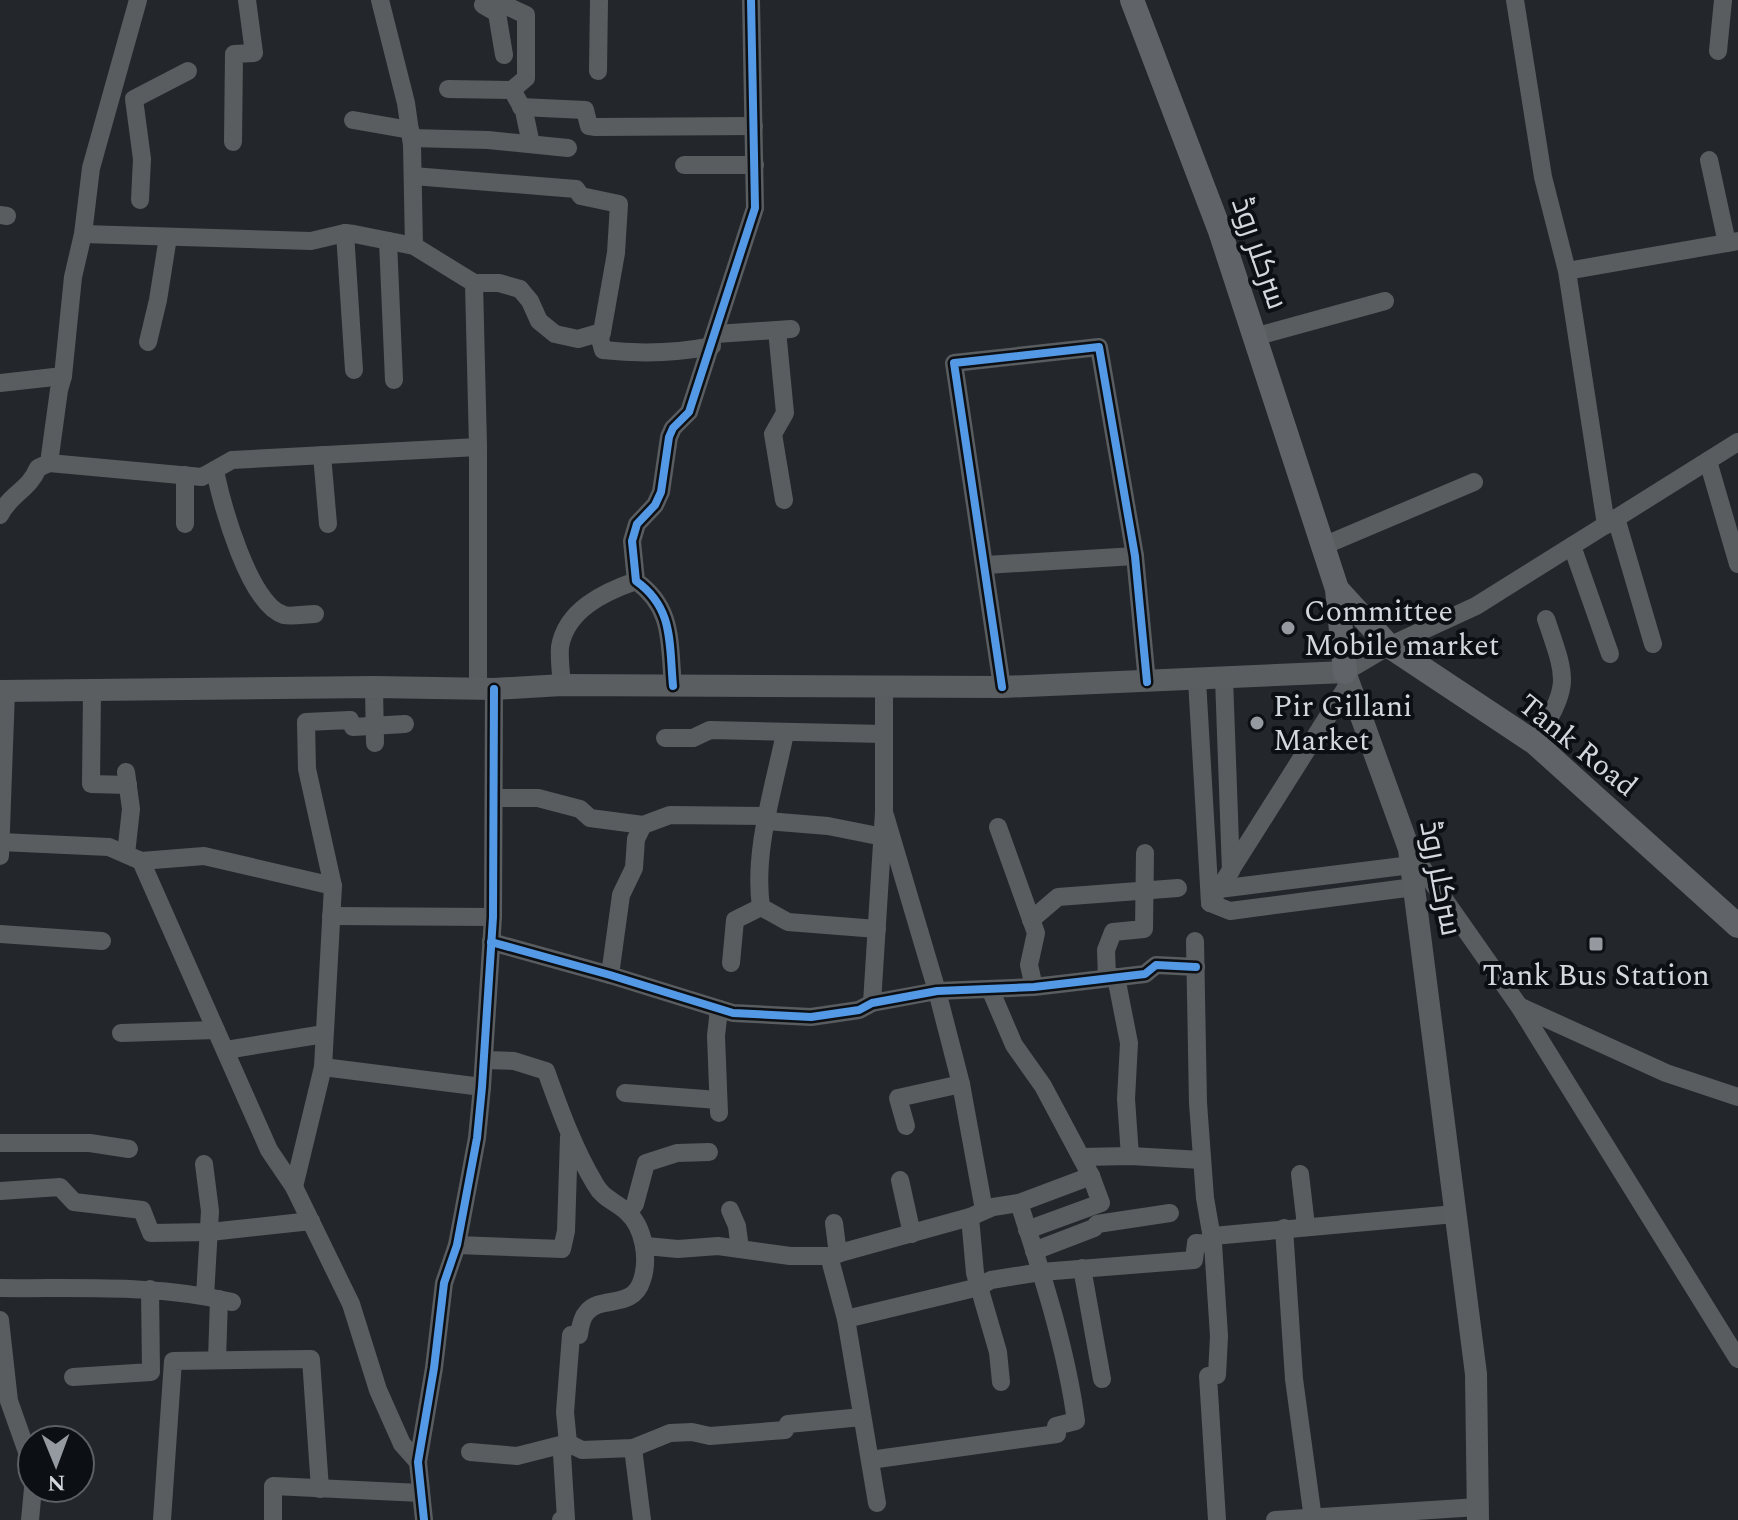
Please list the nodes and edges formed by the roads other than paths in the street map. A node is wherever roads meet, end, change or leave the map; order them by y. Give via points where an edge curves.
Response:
1 (138, 0) edge
2 (247, 0) edge
3 (380, 0) edge
4 (599, 0) edge
5 (751, 0) edge
6 (1132, 0) edge
7 (1515, 0) edge
8 (1723, 0) edge
9 (484, 4) edge
10 (1718, 51) dead end
11 (504, 55) dead end
12 (188, 71) dead end
13 (598, 71) dead end
14 (448, 89) dead end
15 (111, 96) junction
16 (517, 98) junction
17 (134, 99) junction
18 (353, 120) dead end
19 (754, 126) junction
20 (411, 134) junction
21 (233, 142) dead end
22 (531, 144) junction
23 (568, 148) dead end
24 (1709, 160) dead end
25 (684, 165) dead end
26 (755, 165) junction
27 (413, 176) junction
28 (140, 200) dead end
29 (345, 233) junction
30 (83, 234) junction
31 (168, 237) junction
32 (388, 241) junction
33 (1732, 242) edge
34 (414, 246) junction
35 (1567, 271) junction
36 (474, 283) junction
37 (1385, 301) dead end
38 (602, 332) junction
39 (1254, 337) junction
40 (714, 340) junction
41 (148, 342) dead end
42 (354, 370) dead end
43 (63, 376) junction
44 (394, 380) dead end
45 (0, 383) edge
46 (1738, 442) edge
47 (478, 447) junction
48 (322, 455) junction
49 (1708, 461) junction
50 (49, 463) junction
51 (215, 471) junction
52 (185, 475) junction
53 (1474, 482) dead end
54 (784, 500) dead end
55 (0, 515) edge
56 (1611, 522) junction
57 (185, 524) dead end
58 (328, 524) dead end
59 (1323, 546) junction
60 (1572, 546) junction
61 (1135, 556) junction
62 (1738, 564) edge
63 (986, 565) junction
64 (636, 581) junction
65 (1337, 589) junction
66 (315, 614) dead end
67 (1546, 619) dead end
68 (1653, 644) dead end
69 (1389, 646) junction
70 (1610, 654) dead end
71 (1347, 677) junction
72 (1224, 678) junction
73 (1197, 680) junction
74 (1147, 682) junction
75 (562, 685) junction
76 (673, 686) junction
77 (320, 687) junction
78 (374, 687) junction
79 (884, 687) junction
80 (1002, 687) junction
81 (486, 688) junction
82 (92, 690) junction
83 (3, 691) edge
84 (321, 721) junction
85 (405, 724) dead end
86 (785, 733) junction
87 (375, 734) junction
88 (884, 734) junction
89 (665, 738) dead end
90 (1535, 743) junction
91 (494, 798) junction
92 (884, 812) junction
93 (768, 818) junction
94 (643, 825) junction
95 (998, 827) dead end
96 (1, 830) edge
97 (883, 837) junction
98 (1145, 853) dead end
99 (0, 856) edge
100 (133, 858) junction
101 (1412, 867) junction
102 (1231, 871) junction
103 (333, 886) junction
104 (1178, 888) dead end
105 (1146, 890) junction
106 (1215, 896) junction
107 (761, 907) junction
108 (331, 916) junction
109 (493, 917) junction
110 (1031, 920) junction
111 (1738, 926) edge
112 (877, 929) junction
113 (0, 934) edge
114 (102, 941) dead end
115 (1195, 941) dead end
116 (491, 942) junction
117 (731, 963) dead end
118 (1196, 967) junction
119 (610, 975) junction
120 (1111, 978) junction
121 (1034, 987) junction
122 (990, 989) junction
123 (937, 991) junction
124 (872, 1003) junction
125 (1519, 1006) junction
126 (719, 1009) junction
127 (216, 1030) junction
128 (121, 1033) dead end
129 (324, 1034) junction
130 (226, 1050) junction
131 (484, 1060) junction
132 (323, 1067) junction
133 (961, 1084) junction
134 (482, 1087) junction
135 (625, 1093) dead end
136 (1738, 1097) edge
137 (906, 1126) dead end
138 (569, 1135) junction
139 (0, 1143) edge
140 (129, 1149) dead end
141 (709, 1152) dead end
142 (1130, 1156) junction
143 (1081, 1157) junction
144 (1202, 1160) junction
145 (204, 1164) dead end
146 (1300, 1174) dead end
147 (1091, 1176) junction
148 (900, 1180) dead end
149 (294, 1187) junction
150 (0, 1191) edge
151 (1019, 1203) junction
152 (730, 1210) dead end
153 (628, 1213) junction
154 (1170, 1213) dead end
155 (977, 1214) junction
156 (1455, 1214) junction
157 (311, 1221) junction
158 (834, 1223) dead end
159 (1306, 1226) junction
160 (1284, 1228) junction
161 (1027, 1230) junction
162 (210, 1232) junction
163 (912, 1234) junction
164 (1213, 1240) junction
165 (457, 1245) junction
166 (646, 1246) junction
167 (740, 1249) junction
168 (1034, 1251) junction
169 (834, 1255) junction
170 (1082, 1268) junction
171 (1041, 1272) junction
172 (979, 1287) junction
173 (0, 1288) edge
174 (150, 1289) junction
175 (219, 1299) junction
176 (846, 1319) junction
177 (0, 1320) edge
178 (1738, 1359) edge
179 (217, 1360) junction
180 (73, 1377) dead end
181 (1102, 1379) dead end
182 (1001, 1382) dead end
183 (862, 1417) junction
184 (17, 1424) edge
185 (568, 1443) junction
186 (633, 1448) junction
187 (470, 1452) dead end
188 (870, 1460) junction
189 (418, 1462) junction
190 (320, 1489) junction
191 (421, 1493) junction
192 (877, 1503) dead end
193 (1478, 1514) edge
194 (1313, 1519) edge
195 (162, 1520) edge
196 (273, 1520) edge
197 (424, 1520) edge
198 (561, 1520) edge
199 (642, 1520) edge
200 (1217, 1520) edge
201 (1275, 1520) edge

1 - 15 street
2 - 21 street via 254,53 234,54
3 - 20 street
4 - 13 street
5 - 19 street
6 - 39 highway, سرکلر روڈ via 1220,231
7 - 35 street via 1543,177
8 - 10 street
9 - 11 street via 497,13
9 - 16 street via 526,15 526,78
12 - 17 street
14 - 16 street
15 - 17 street
15 - 30 street via 91,168
16 - 19 street via 585,110 589,126 596,127
16 - 22 street
17 - 28 street via 142,159
18 - 20 street
19 - 26 street
20 - 22 street
20 - 27 street
22 - 23 street
24 - 33 street
25 - 26 street
26 - 40 street via 755,208
27 - 34 street
27 - 38 street via 576,189 581,196 619,204
29 - 31 street via 311,241
29 - 32 street
29 - 42 street
30 - 31 street
30 - 43 street
31 - 41 street
32 - 34 street
32 - 44 street
33 - 35 street
34 - 36 street
35 - 56 street
36 - 38 street via 520,289 539,321 555,334 578,339
36 - 47 street
37 - 39 street
38 - 40 street via 603,350 625,353 688,350
39 - 59 highway, سرکلر روڈ
40 - 54 street via 784,329 785,413 773,434
40 - 64 street via 689,412 669,437 661,492 637,524 632,541
43 - 45 street
43 - 50 street
46 - 49 street
47 - 48 street
47 - 81 street
48 - 51 street via 232,460
48 - 58 street
49 - 56 street
49 - 62 street
50 - 52 street
50 - 55 street via 38,468 31,484
51 - 52 street via 202,477
51 - 66 street via 250,580 260,595 284,615
52 - 57 street
53 - 59 street
56 - 60 street
56 - 68 street
59 - 65 highway, سرکلر روڈ
60 - 69 street via 1476,606
60 - 70 street
61 - 63 street
61 - 63 street via 1099,347 954,363
61 - 74 street
63 - 80 street
64 - 75 street via 608,591 568,622 560,647
64 - 76 street via 655,594 668,628
65 - 69 highway, Tank Road
65 - 71 highway, سرکلر روڈ
67 - 90 street via 1564,670 1560,701
69 - 71 street
69 - 90 highway, Tank Road
71 - 72 main road
71 - 101 main road, سرکلر روڈ
71 - 102 street
72 - 73 main road
72 - 102 street
73 - 74 main road
73 - 106 street
74 - 80 main road
75 - 76 main road
75 - 81 main road
76 - 79 main road
77 - 78 main road
77 - 82 main road
77 - 84 street
78 - 81 main road
78 - 87 street
79 - 80 main road
79 - 88 street
81 - 91 street
82 - 83 main road
82 - 100 street via 91,784 127,779
83 - 96 street
84 - 87 street via 350,720 353,727
84 - 103 street via 306,722 307,769
85 - 87 street
86 - 88 street
86 - 89 street via 710,730 693,738
86 - 93 street
88 - 92 street
90 - 111 highway, Tank Road
91 - 94 street via 538,798 580,809 590,818
91 - 109 street
92 - 97 street
92 - 123 street
93 - 94 street via 670,815
93 - 97 street
93 - 107 street via 758,889
94 - 119 street via 634,868 621,895
95 - 110 street
96 - 99 street
96 - 100 street via 109,847
97 - 112 street
98 - 105 street
100 - 103 street via 204,856
100 - 127 street
101 - 106 street
101 - 125 street
101 - 156 main road, سرکلر روڈ
102 - 106 street
103 - 108 street
104 - 105 street
105 - 110 street via 1058,897
105 - 120 street via 1144,929 1113,932 1106,950
107 - 112 street via 788,922
107 - 117 street via 735,920
108 - 109 street
108 - 129 street
109 - 116 street
110 - 121 street via 1036,933 1029,965
112 - 124 street
113 - 114 street
115 - 118 street
116 - 119 street
116 - 131 street
118 - 120 street via 1156,965 1145,974
118 - 144 street
119 - 126 street
120 - 121 street
120 - 142 street via 1129,1043
121 - 122 street
122 - 123 street
122 - 143 street via 1014,1045
123 - 124 street
123 - 133 street
124 - 126 street via 811,1017
125 - 136 street via 1666,1073
125 - 178 street
126 - 135 street via 718,1106
127 - 128 street
127 - 130 street
129 - 130 street
129 - 132 street
130 - 149 street via 269,1150
131 - 134 street
131 - 138 street via 514,1061 546,1071
132 - 134 street
132 - 149 street
133 - 137 street via 898,1098
133 - 155 street
134 - 165 street
138 - 153 street via 603,1197
138 - 165 street via 562,1249
139 - 140 street via 90,1143
141 - 153 street via 677,1153 646,1163
142 - 143 street
142 - 144 street
143 - 147 street
144 - 164 street
145 - 162 street
146 - 159 street
147 - 151 street
147 - 161 street via 1101,1203
148 - 163 street
149 - 157 street
150 - 162 street via 60,1187 74,1202 142,1210 151,1233
151 - 155 street
151 - 161 street
152 - 167 street
153 - 166 street
154 - 168 street via 1097,1224
155 - 163 street
155 - 172 street
156 - 159 street
156 - 193 main road, سرکلر روڈ via 1476,1374
157 - 162 street
157 - 189 street via 351,1304 378,1390 402,1444
158 - 169 street
159 - 160 street
160 - 164 street
160 - 194 street via 1294,1379
161 - 168 street
162 - 175 street
163 - 169 street
164 - 170 street via 1196,1243 1194,1260
164 - 200 street via 1218,1349 1217,1375 1208,1376
165 - 189 street via 444,1283
166 - 167 street
166 - 185 street via 641,1285 628,1298 591,1308 579,1335 571,1335
167 - 169 street
168 - 171 street
169 - 176 street
170 - 171 street
170 - 181 street
171 - 172 street
171 - 188 street via 1076,1421 1056,1426 1057,1434
172 - 176 street
172 - 182 street
173 - 174 street
174 - 175 street
174 - 180 street via 151,1372
175 - 179 street
176 - 183 street
177 - 184 street via 9,1401
179 - 190 street via 311,1359
179 - 195 street via 173,1361
183 - 186 street via 788,1424 785,1430 710,1436 670,1433
183 - 188 street
185 - 186 street via 582,1450
185 - 187 street via 517,1456
185 - 198 street via 562,1454 566,1519
186 - 199 street
188 - 192 street
189 - 191 street
190 - 191 street
190 - 196 street via 273,1486
191 - 197 street
193 - 194 street
194 - 201 street

